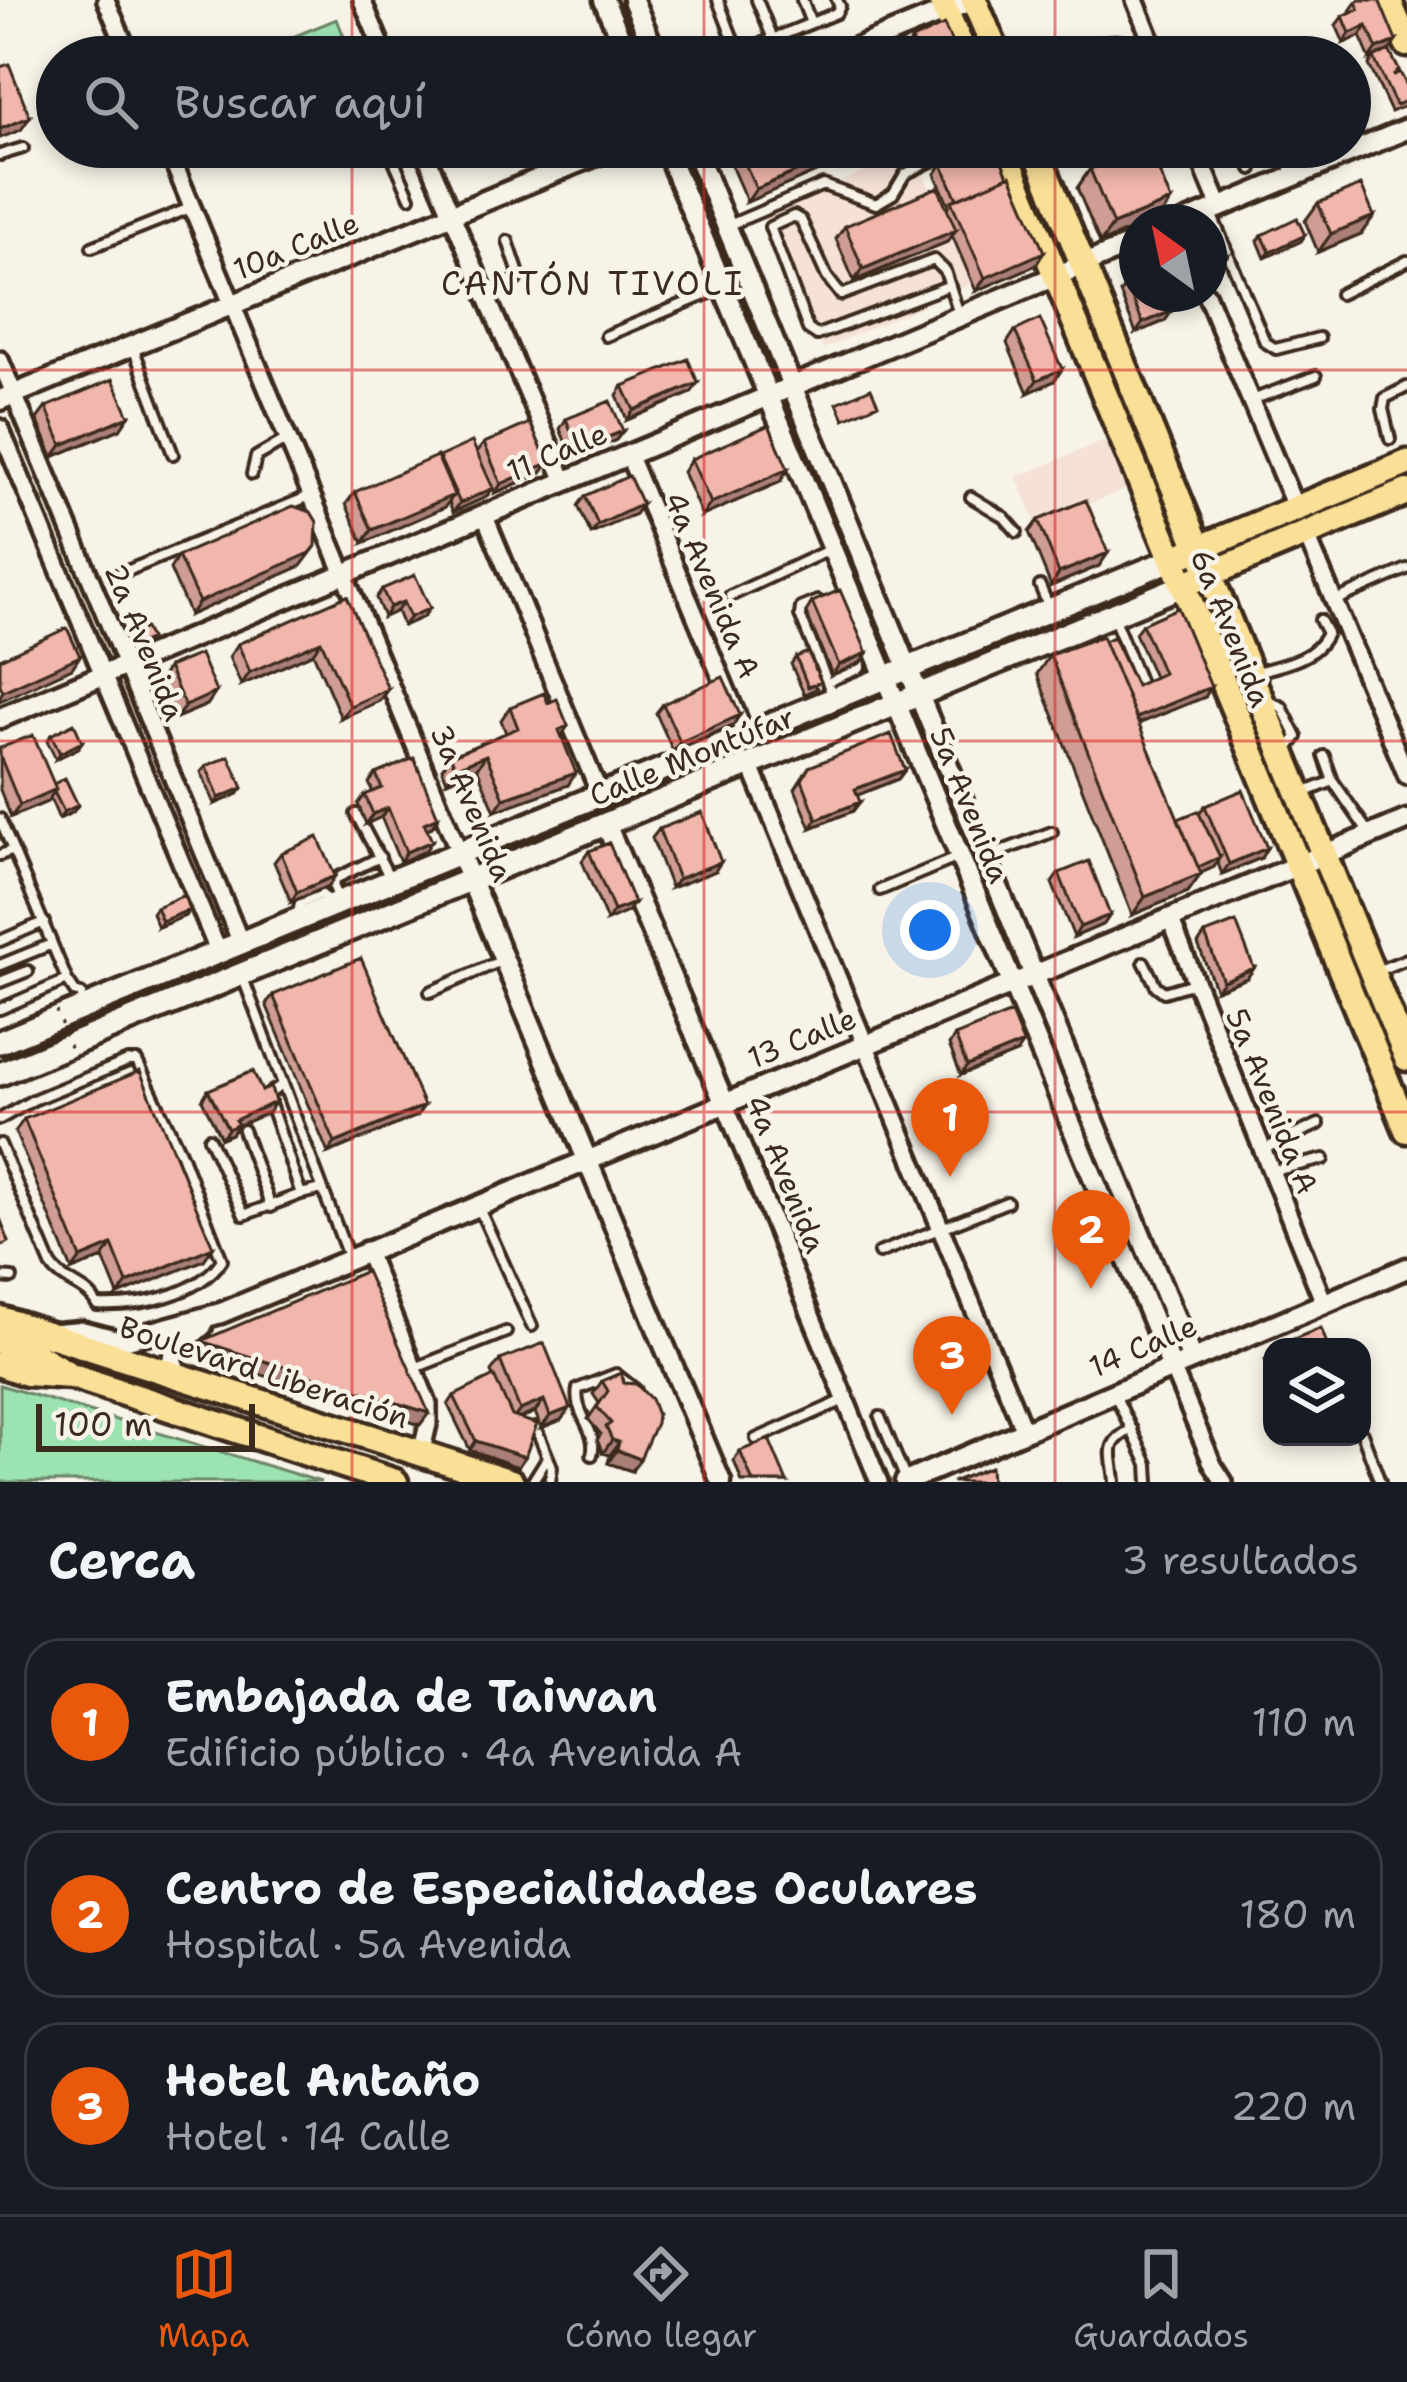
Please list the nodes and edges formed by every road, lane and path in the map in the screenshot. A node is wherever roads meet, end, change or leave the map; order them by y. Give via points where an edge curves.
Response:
1 (106, 0) edge
2 (362, 0) edge
3 (604, 0) edge
4 (633, 0) edge
5 (718, 0) edge
6 (757, 0) edge
7 (802, 0) edge
8 (837, 0) edge
9 (1135, 0) edge
10 (1388, 0) edge
11 (956, 3) edge
12 (811, 23) junction
13 (121, 36) edge
14 (377, 36) edge
15 (619, 36) edge
16 (648, 36) edge
17 (734, 36) edge
18 (771, 36) edge
19 (779, 36) edge
20 (881, 36) edge
21 (962, 36) edge
22 (968, 36) edge
23 (982, 36) edge
24 (1150, 36) edge
25 (1407, 44) edge
26 (1407, 129) edge
27 (1371, 144) edge
28 (22, 148) dead end
29 (0, 154) edge
30 (176, 168) edge
31 (397, 168) edge
32 (432, 168) edge
33 (564, 168) edge
34 (674, 168) edge
35 (703, 168) edge
36 (917, 168) edge
37 (1014, 168) edge
38 (1022, 168) edge
39 (1041, 168) edge
40 (1202, 168) edge
41 (1290, 168) edge
42 (1314, 168) edge
43 (1293, 177) junction
44 (410, 197) dead end
45 (1213, 204) edge
46 (1227, 204) edge
47 (192, 207) junction
48 (451, 214) junction
49 (727, 226) junction
50 (508, 241) dead end
51 (1227, 241) edge
52 (92, 247) dead end
53 (1119, 249) edge
54 (1407, 261) edge
55 (1068, 270) junction
56 (948, 286) junction
57 (723, 287) junction
58 (485, 294) junction
59 (1340, 294) dead end
60 (232, 304) junction
61 (1214, 312) edge
62 (960, 315) junction
63 (606, 336) dead end
64 (1318, 338) dead end
65 (133, 345) junction
66 (0, 361) edge
67 (1316, 376) dead end
68 (793, 386) junction
69 (1407, 387) edge
70 (769, 395) junction
71 (7, 397) edge
72 (1251, 400) junction
73 (0, 428) edge
74 (288, 439) junction
75 (1390, 439) dead end
76 (619, 453) junction
77 (173, 454) dead end
78 (1407, 463) edge
79 (252, 475) dead end
80 (565, 481) junction
81 (1407, 493) edge
82 (311, 495) junction
83 (970, 497) dead end
84 (1296, 508) junction
85 (484, 514) junction
86 (1017, 532) dead end
87 (1306, 534) junction
88 (832, 548) junction
89 (1184, 555) junction
90 (1407, 569) edge
91 (344, 574) junction
92 (117, 575) dead end
93 (1194, 580) junction
94 (1040, 586) dead end
95 (849, 588) junction
96 (730, 596) dead end
97 (1334, 601) junction
98 (1051, 612) junction
99 (1112, 614) junction
100 (1320, 620) dead end
101 (856, 645) edge
102 (125, 665) junction
103 (911, 670) junction
104 (105, 674) junction
105 (1251, 674) junction
106 (887, 679) junction
107 (1140, 683) edge
108 (831, 691) junction
109 (921, 694) junction
110 (897, 704) junction
111 (0, 718) edge
112 (746, 737) junction
113 (1324, 756) dead end
114 (750, 764) junction
115 (1407, 776) edge
116 (1333, 781) junction
117 (1299, 794) junction
118 (601, 797) junction
119 (356, 814) dead end
120 (0, 819) edge
121 (1407, 820) edge
122 (606, 824) junction
123 (1052, 832) dead end
124 (1370, 836) junction
125 (13, 850) junction
126 (460, 854) junction
127 (0, 855) edge
128 (987, 856) junction
129 (380, 857) junction
130 (958, 858) junction
131 (1308, 861) junction
132 (471, 880) junction
133 (392, 881) junction
134 (880, 890) dead end
135 (338, 904) junction
136 (1170, 918) junction
137 (44, 922) junction
138 (0, 941) edge
139 (241, 943) junction
140 (52, 944) junction
141 (218, 953) junction
142 (505, 959) junction
143 (1407, 959) edge
144 (1144, 962) dead end
145 (0, 965) edge
146 (28, 971) dead end
147 (1372, 973) junction
148 (242, 974) junction
149 (1035, 974) junction
150 (67, 980) junction
151 (0, 982) edge
152 (1196, 982) junction
153 (1009, 985) junction
154 (430, 992) dead end
155 (81, 994) dead end
156 (0, 1009) edge
157 (56, 1011) dead end
158 (0, 1042) edge
159 (866, 1044) junction
160 (1407, 1058) edge
161 (76, 1063) dead end
162 (0, 1074) edge
163 (283, 1084) junction
164 (724, 1102) junction
165 (1407, 1111) edge
166 (0, 1119) edge
167 (1319, 1124) dead end
168 (243, 1130) edge
169 (1407, 1130) edge
170 (209, 1138) dead end
171 (0, 1144) edge
172 (1262, 1150) junction
173 (587, 1159) junction
174 (1324, 1159) dead end
175 (1271, 1172) junction
176 (322, 1189) junction
177 (301, 1194) junction
178 (1006, 1202) dead end
179 (477, 1204) junction
180 (271, 1208) junction
181 (941, 1230) junction
182 (879, 1253) dead end
183 (357, 1254) junction
184 (1407, 1268) edge
185 (0, 1277) edge
186 (12, 1278) dead end
187 (1324, 1303) junction
188 (97, 1305) junction
189 (221, 1313) junction
190 (0, 1319) edge
191 (532, 1326) dead end
192 (87, 1332) junction
193 (506, 1332) dead end
194 (46, 1334) junction
195 (0, 1341) edge
196 (1191, 1358) junction
197 (0, 1364) edge
198 (1172, 1366) junction
199 (413, 1369) junction
200 (73, 1376) junction
201 (178, 1376) junction
202 (1113, 1391) junction
203 (640, 1394) edge
204 (845, 1400) junction
205 (880, 1417) dead end
206 (536, 1427) edge
207 (1132, 1430) junction
208 (1024, 1431) junction
209 (756, 1438) edge
210 (1367, 1446) edge
211 (421, 1454) junction
212 (592, 1455) dead end
213 (547, 1458) junction
214 (394, 1482) edge
215 (511, 1482) edge
216 (532, 1482) edge
217 (550, 1482) edge
218 (721, 1482) edge
219 (879, 1482) edge
220 (906, 1482) edge
221 (1115, 1482) edge
222 (1149, 1482) edge
223 (1224, 1482) edge
224 (1380, 1482) edge

1 - 13 street
2 - 14 street
3 - 15 street
4 - 16 street
5 - 17 lane
6 - 18 lane
7 - 12 lane
8 - 12 lane via 836,13
9 - 24 street
10 - 25 main road
11 - 20 street
11 - 21 main road
11 - 22 lane
11 - 23 main road
12 - 19 lane
26 - 27 street
28 - 29 lane
30 - 47 street, 3a Avenida
31 - 44 lane
32 - 48 street
33 - 48 street, 10a Calle
34 - 57 street, 5a Avenida
35 - 49 street, 5a Avenida
36 - 49 lane via 876,204 823,185
37 - 55 main road, 6a Avenida
38 - 55 lane
39 - 55 main road, 6a Avenida
40 - 45 street
41 - 43 lane
42 - 43 street
43 - 46 street
47 - 52 lane
47 - 60 street, 3a Avenida
48 - 58 street
48 - 60 street, 10a Calle
49 - 68 street, 5a Avenida
50 - 58 lane via 517,280
51 - 64 lane via 1265,342 1276,349
53 - 55 street, 11 Calle
54 - 59 lane
55 - 62 street, 11 Calle
55 - 89 main road, 6a Avenida
56 - 56 lane via 934,260 841,295 801,220 770,227 817,335
56 - 62 lane
57 - 63 lane
57 - 70 street, 5a Avenida
58 - 80 street via 556,444
60 - 65 street, 10a Calle
60 - 74 street, 3a Avenida
61 - 72 street
62 - 68 street, 11 Calle
65 - 71 street, 10a Calle
65 - 77 lane
66 - 71 street, 2a Avenida
67 - 72 lane
68 - 70 street, 11 Calle
68 - 103 street, 5a Avenida
69 - 75 lane via 1385,398
70 - 76 street, 11 Calle
70 - 88 street, 5a Avenida
71 - 102 street, 2a Avenida
72 - 84 street
73 - 104 street, 2a Avenida
74 - 79 lane via 256,457
74 - 82 street, 3a Avenida
76 - 80 street, 11 Calle
76 - 112 street, 4a Avenida A
78 - 84 main road, Calle Montúfar
80 - 85 street, 11 Calle
81 - 87 main road, Calle Montúfar
82 - 91 street, 3a Avenida
82 - 92 lane
83 - 86 lane
84 - 89 main road, Calle Montúfar
85 - 91 street, 11 Calle
85 - 118 street
87 - 93 main road, Calle Montúfar
87 - 97 street
88 - 95 street, 5a Avenida
88 - 96 lane
89 - 93 main road, 6a Avenida
89 - 98 main road, Calle Montúfar
90 - 97 lane
91 - 102 street, 11 Calle
91 - 126 street, 3a Avenida
93 - 99 main road, Calle Montúfar
93 - 105 main road, 6a Avenida
93 - 131 main road, 6a Avenida
94 - 98 lane
95 - 106 street, 5a Avenida
95 - 108 lane via 799,611
97 - 115 street
98 - 103 main road, Calle Montúfar
99 - 107 lane
99 - 109 main road, Calle Montúfar
100 - 105 lane via 1327,633 1317,649
101 - 108 lane via 860,668
102 - 104 street, 11 Calle
102 - 139 street, 2a Avenida
103 - 106 main road, Calle Montúfar
103 - 109 street, 5a Avenida
104 - 111 street, 11 Calle
104 - 141 street, 2a Avenida
105 - 117 main road, 6a Avenida
106 - 108 main road, Calle Montúfar
106 - 110 street, 5a Avenida
108 - 112 main road, Calle Montúfar
109 - 110 main road, Calle Montúfar
109 - 128 street, 5a Avenida
110 - 114 main road, Calle Montúfar
110 - 130 street, 5a Avenida
112 - 118 main road, Calle Montúfar
113 - 116 lane
114 - 122 main road, Calle Montúfar
114 - 159 street
116 - 117 lane
116 - 124 lane
117 - 131 main road, 6a Avenida
118 - 126 main road, Calle Montúfar
119 - 129 lane
120 - 125 lane
121 - 124 street, 13 Calle
122 - 132 main road, Calle Montúfar
122 - 164 street, 4a Avenida
123 - 128 lane
124 - 131 street, 13 Calle
125 - 127 lane
125 - 137 lane
126 - 132 street, 3a Avenida
126 - 133 main road, Calle Montúfar
128 - 149 street, 5a Avenida
129 - 133 lane
129 - 135 lane via 335,879
130 - 134 lane
130 - 153 street, 5a Avenida
131 - 136 street, 13 Calle
131 - 147 main road, 6a Avenida
131 - 165 lane
131 - 169 main road, 6a Avenida
132 - 142 street, 3a Avenida
132 - 148 main road, Calle Montúfar
133 - 135 main road, Calle Montúfar
135 - 139 main road, Calle Montúfar
136 - 149 street, 13 Calle
136 - 152 street, 5a Avenida A
137 - 138 lane
137 - 140 lane
139 - 141 main road, Calle Montúfar
140 - 145 lane
140 - 150 lane
141 - 158 main road, Calle Montúfar
142 - 154 lane
142 - 173 street, 3a Avenida
143 - 147 lane
144 - 152 lane via 1164,992
146 - 151 lane
147 - 160 main road, 6a Avenida
148 - 162 main road, Calle Montúfar
148 - 163 lane
149 - 153 street, 13 Calle
149 - 196 street, 5a Avenida
150 - 155 lane
150 - 156 lane
152 - 172 street, 5a Avenida A
153 - 159 street, 13 Calle
153 - 198 street, 5a Avenida
157 - 161 path, bridge
159 - 164 street, 13 Calle
159 - 181 street
163 - 176 lane
163 - 177 lane via 268,1094
164 - 173 street, 13 Calle
164 - 204 street, 4a Avenida
166 - 188 lane via 128,1061 144,1071 222,1260 205,1278 159,1298
167 - 172 lane
168 - 180 lane
170 - 180 lane via 241,1211
171 - 188 lane via 51,1265
172 - 175 street, 5a Avenida A
173 - 179 street, 13 Calle
173 - 218 street, 3a Avenida
174 - 175 lane
175 - 187 street, 5a Avenida A
176 - 177 lane
176 - 183 lane
177 - 180 lane
178 - 181 lane
179 - 183 street, 13 Calle
179 - 191 lane
181 - 182 lane
181 - 208 street
183 - 189 street, 13 Calle
183 - 199 street
184 - 187 street, 14 Calle
185 - 186 lane
187 - 196 street, 14 Calle
188 - 192 lane
189 - 192 street, 13 Calle via 120,1341
189 - 201 street, 13 Calle via 174,1349
190 - 194 main road, Boulevard Liberación
192 - 194 street, 13 Calle
193 - 199 lane
194 - 201 main road, Boulevard Liberación
195 - 200 main road
196 - 198 street, 14 Calle
197 - 200 main road
198 - 202 street, 14 Calle
198 - 223 street, 5a Avenida
199 - 211 street via 428,1405
200 - 214 main road
201 - 211 main road, Boulevard Liberación
202 - 207 lane
202 - 208 street, 14 Calle
203 - 212 lane via 616,1374 578,1388
204 - 209 lane
204 - 219 street, 4a Avenida
205 - 220 lane
206 - 213 lane
207 - 221 lane via 1111,1445
207 - 222 lane
208 - 220 street, 14 Calle
210 - 224 lane
211 - 215 main road, Boulevard Liberación
213 - 216 lane
213 - 217 lane

